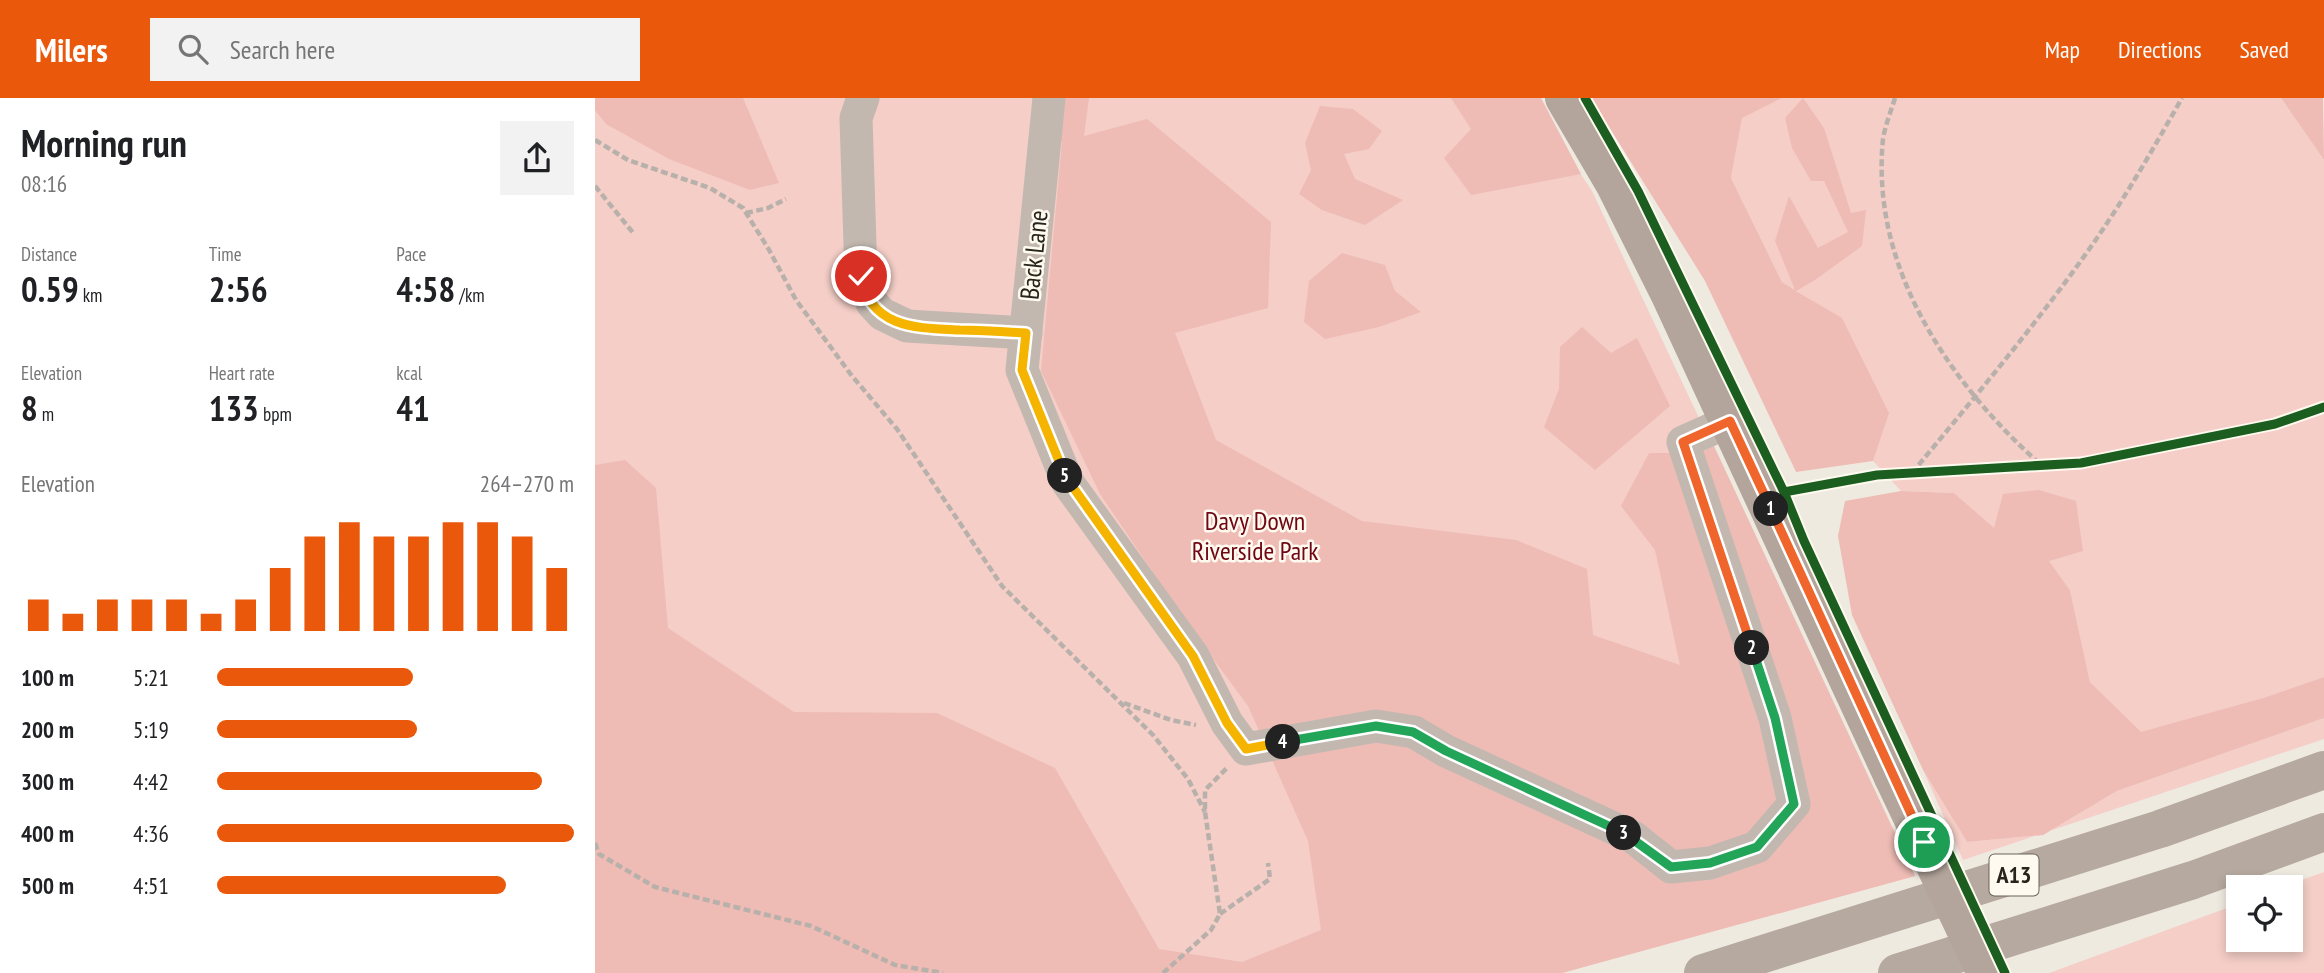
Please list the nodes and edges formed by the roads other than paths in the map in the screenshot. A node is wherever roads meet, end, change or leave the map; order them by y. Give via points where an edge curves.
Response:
1 (863, 98) edge
2 (1049, 98) edge
3 (1564, 98) edge
4 (1026, 333) junction
5 (1730, 421) junction
6 (2324, 770) edge
7 (2324, 832) edge
8 (1703, 973) edge
9 (1897, 973) edge
10 (1986, 973) edge

1 - 4 lane via 856,118 860,265 862,284 872,303 882,314 907,326
2 - 4 lane, Back Lane
3 - 5 main road via 1615,185
4 - 5 lane, Back Lane via 1022,370 1067,483 1193,656 1237,736 1376,726 1413,732 1633,836 1671,867 1710,863 1757,847 1794,804 1775,718 1683,442
5 - 10 main road, bridge
6 - 8 highway, A13 via 2160,829
7 - 9 highway, A13 via 2193,880

